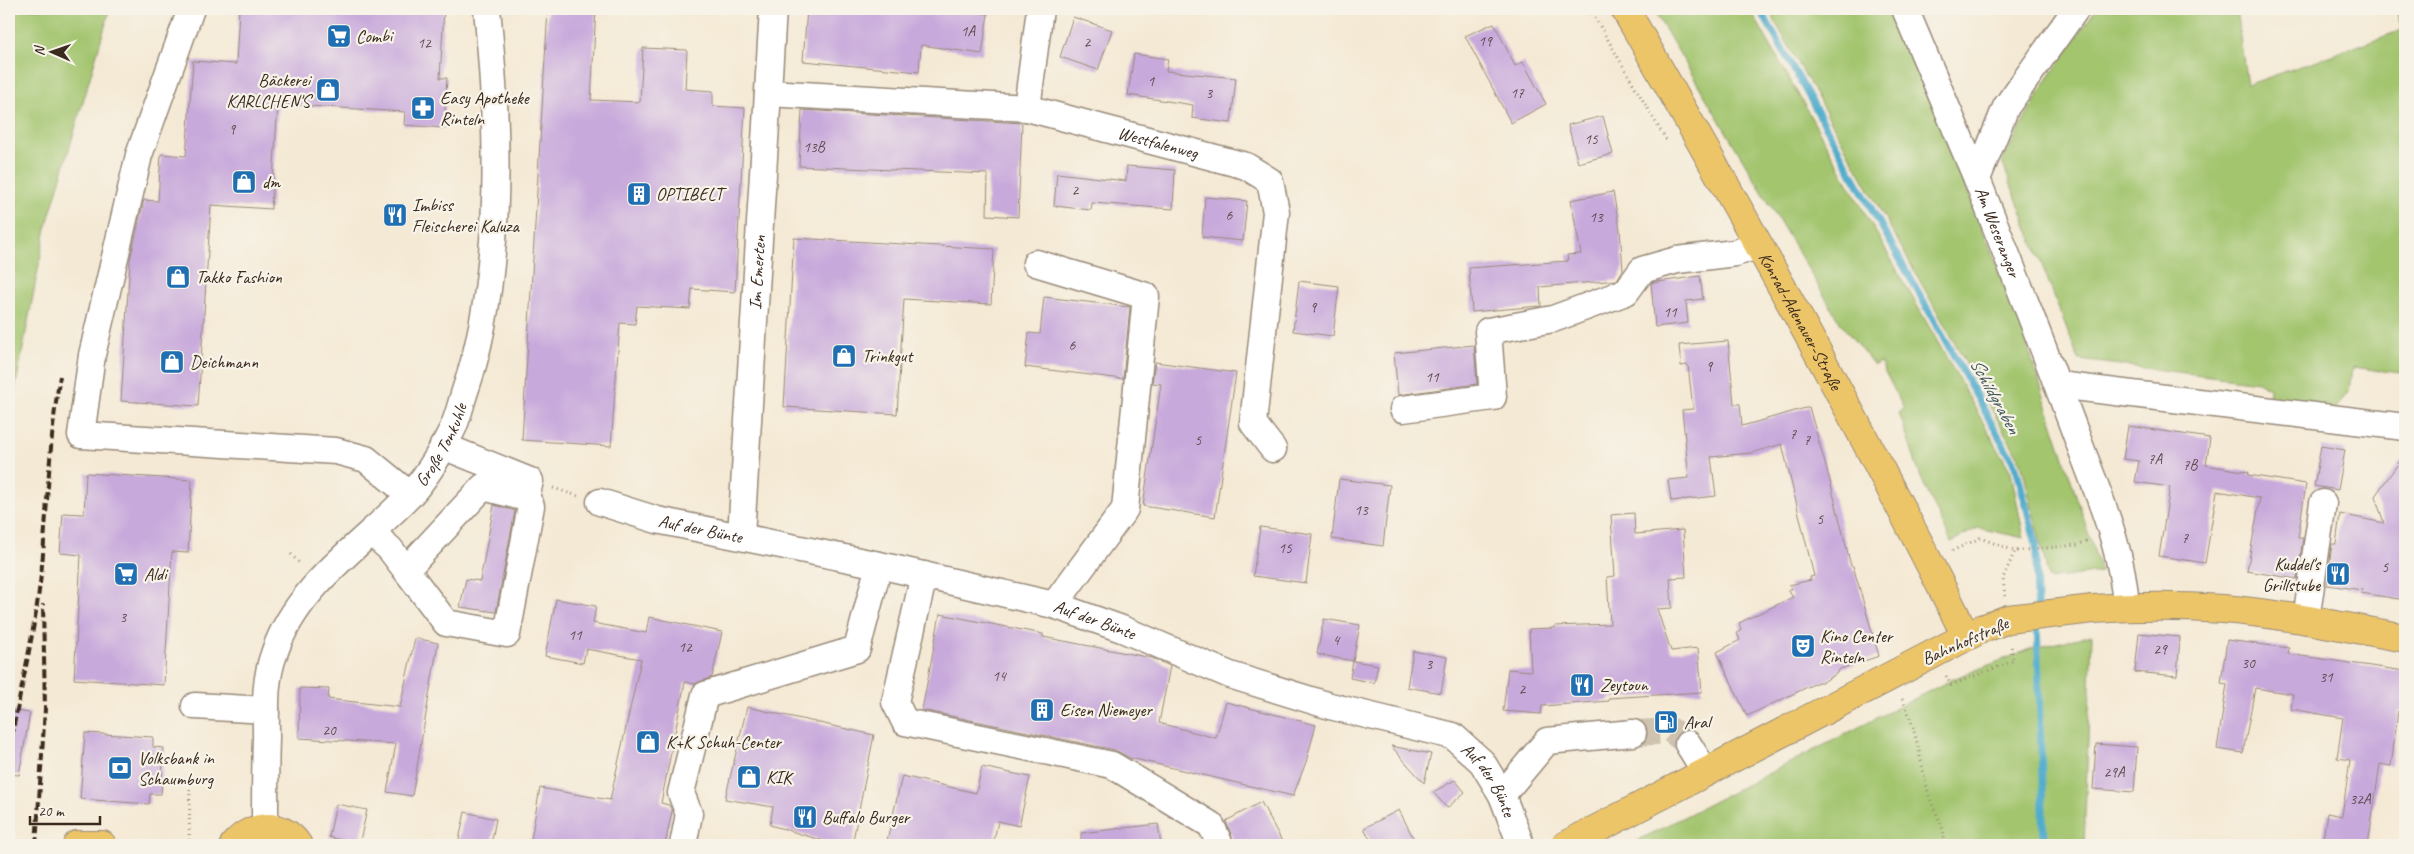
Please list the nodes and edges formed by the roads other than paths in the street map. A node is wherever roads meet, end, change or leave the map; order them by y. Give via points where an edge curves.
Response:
1 (192, 9) edge
2 (487, 9) edge
3 (773, 9) edge
4 (1040, 9) edge
5 (1625, 9) edge
6 (1905, 9) edge
7 (2076, 9) edge
8 (768, 93) junction
9 (1027, 108) junction
10 (1977, 179) junction
11 (1757, 246) junction
12 (1036, 263) dead end
13 (2058, 385) junction
14 (1403, 409) dead end
15 (2405, 427) edge
16 (443, 446) junction
17 (1273, 449) dead end
18 (528, 490) junction
19 (410, 495) junction
20 (600, 502) road end
21 (2323, 503) dead end
22 (371, 532) junction
23 (741, 536) junction
24 (879, 565) junction
25 (406, 570) junction
26 (924, 575) junction
27 (1054, 605) junction
28 (2126, 607) junction
29 (2306, 620) junction
30 (1976, 632) junction
31 (2405, 638) edge
32 (195, 706) dead end
33 (266, 710) junction
34 (1633, 733) tunnel mouth
35 (1688, 744) tunnel mouth
36 (1706, 773) junction
37 (1502, 795) junction
38 (265, 827) junction
39 (77, 845) edge
40 (102, 845) edge
41 (234, 845) edge
42 (298, 845) edge
43 (683, 845) edge
44 (1220, 845) edge
45 (1521, 845) edge
46 (1566, 845) edge

1 - 19 street via 140,155 92,355 81,435 336,451 366,459
2 - 16 street, Große Tonkuhle via 495,85 489,286 474,366 452,430
3 - 8 street, Im Emerten
4 - 9 street
5 - 11 main road, Konrad-Adenauer-Straße
6 - 10 street
7 - 10 street, Am Weseranger via 2006,107
8 - 9 street, Westfalenweg
8 - 23 street, Im Emerten
9 - 17 street, Westfalenweg via 1246,166 1270,181 1276,212 1253,423
10 - 13 street, Am Weseranger
11 - 14 street via 1735,253 1676,260 1642,270 1626,292 1553,319 1488,331 1493,397
11 - 30 main road, Konrad-Adenauer-Straße
12 - 27 street via 1146,296 1125,509
13 - 15 street
13 - 28 street, Am Weseranger via 2112,530 2125,583
16 - 18 street
16 - 19 street, Große Tonkuhle
18 - 25 street via 483,487
18 - 25 street via 531,506 507,634 446,623
19 - 22 street, Große Tonkuhle
20 - 23 street, Auf der Bünte via 657,520
21 - 29 street
22 - 25 street
22 - 33 street, Große Tonkuhle via 318,583 291,617 274,654 266,688
23 - 24 street, Auf der Bünte
24 - 26 street, Auf der Bünte
24 - 43 street via 857,649 705,695 681,793 690,814
26 - 27 street, Auf der Bünte
26 - 44 street via 895,702 905,722 1112,765 1211,825
27 - 37 street, Auf der Bünte via 1122,629 1230,675 1330,706 1453,736 1482,762
28 - 29 main road, Bahnhofstraße via 2223,609
28 - 30 main road, Bahnhofstraße, bridge via 2008,619
29 - 31 main road, Bahnhofstraße
30 - 36 main road, Bahnhofstraße
32 - 33 street
33 - 38 street, Große Tonkuhle
34 - 37 street via 1547,741
35 - 36 street
36 - 46 main road, Bahnhofstraße
37 - 45 street, Auf der Bünte
38 - 41 main road via 252,830
38 - 42 main road via 287,834
39 - 40 main road

